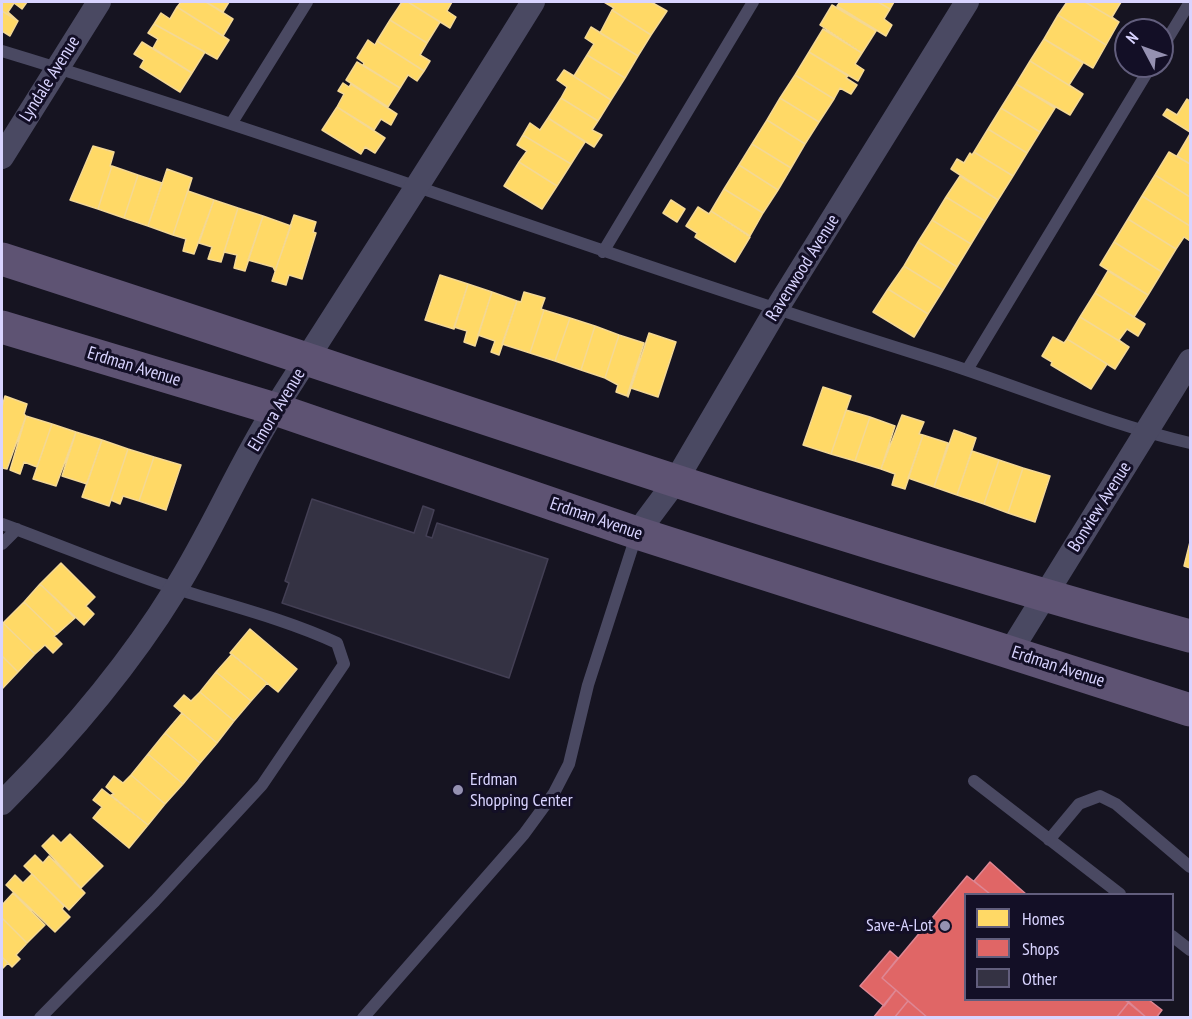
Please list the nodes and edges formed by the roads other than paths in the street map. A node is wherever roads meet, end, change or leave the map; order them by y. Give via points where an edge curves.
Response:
1 (99, 2) edge
2 (307, 2) edge
3 (533, 2) edge
4 (753, 2) edge
5 (967, 2) edge
6 (1190, 2) edge
7 (1174, 28) edge
8 (2, 51) edge
9 (58, 68) junction
10 (1144, 78) edge
11 (231, 124) junction
12 (2, 157) edge
13 (419, 186) junction
14 (603, 252) junction
15 (2, 259) edge
16 (776, 310) junction
17 (2, 327) edge
18 (307, 361) junction
19 (1191, 361) edge
20 (967, 370) junction
21 (275, 409) junction
22 (1147, 433) junction
23 (1191, 443) edge
24 (675, 483) junction
25 (2, 524) edge
26 (17, 529) junction
27 (637, 533) junction
28 (2, 544) edge
29 (176, 588) junction
30 (1042, 596) junction
31 (1191, 636) edge
32 (1010, 652) junction
33 (1191, 710) edge
34 (974, 781) dead end
35 (2, 803) edge
36 (1049, 840) junction
37 (1191, 867) edge
38 (1119, 893) edge
39 (1174, 937) edge
40 (1191, 950) edge
41 (40, 1017) edge
42 (363, 1017) edge

1 - 9 street, Lyndale Avenue
2 - 11 lane
3 - 13 street, Elmora Avenue
4 - 14 lane
5 - 16 street, Ravenwood Avenue
6 - 7 lane
8 - 9 lane
9 - 11 lane
9 - 12 street, Lyndale Avenue
10 - 20 lane
11 - 13 lane
13 - 14 lane
13 - 18 street, Elmora Avenue
14 - 16 lane
15 - 18 main road
16 - 20 lane
16 - 24 street, Ravenwood Avenue
17 - 21 main road, Erdman Avenue
18 - 21 street, Elmora Avenue
18 - 24 main road via 516,427
19 - 22 street, Bonview Avenue
20 - 22 lane
21 - 27 main road, Erdman Avenue
21 - 29 street, Elmora Avenue
22 - 23 lane
22 - 30 street, Bonview Avenue
24 - 27 street, Ravenwood Avenue
24 - 30 main road
25 - 26 lane
26 - 28 lane
26 - 29 lane
27 - 32 main road, Erdman Avenue
27 - 42 lane via 588,685 569,764 554,793 524,834
29 - 35 street, Elmora Avenue via 123,668
29 - 41 lane via 316,633 337,643 344,664 262,785
30 - 31 main road
30 - 32 street, Bonview Avenue
32 - 33 main road, Erdman Avenue
34 - 36 lane
36 - 37 lane via 1079,804 1100,796 1116,804
36 - 38 lane
39 - 40 lane

